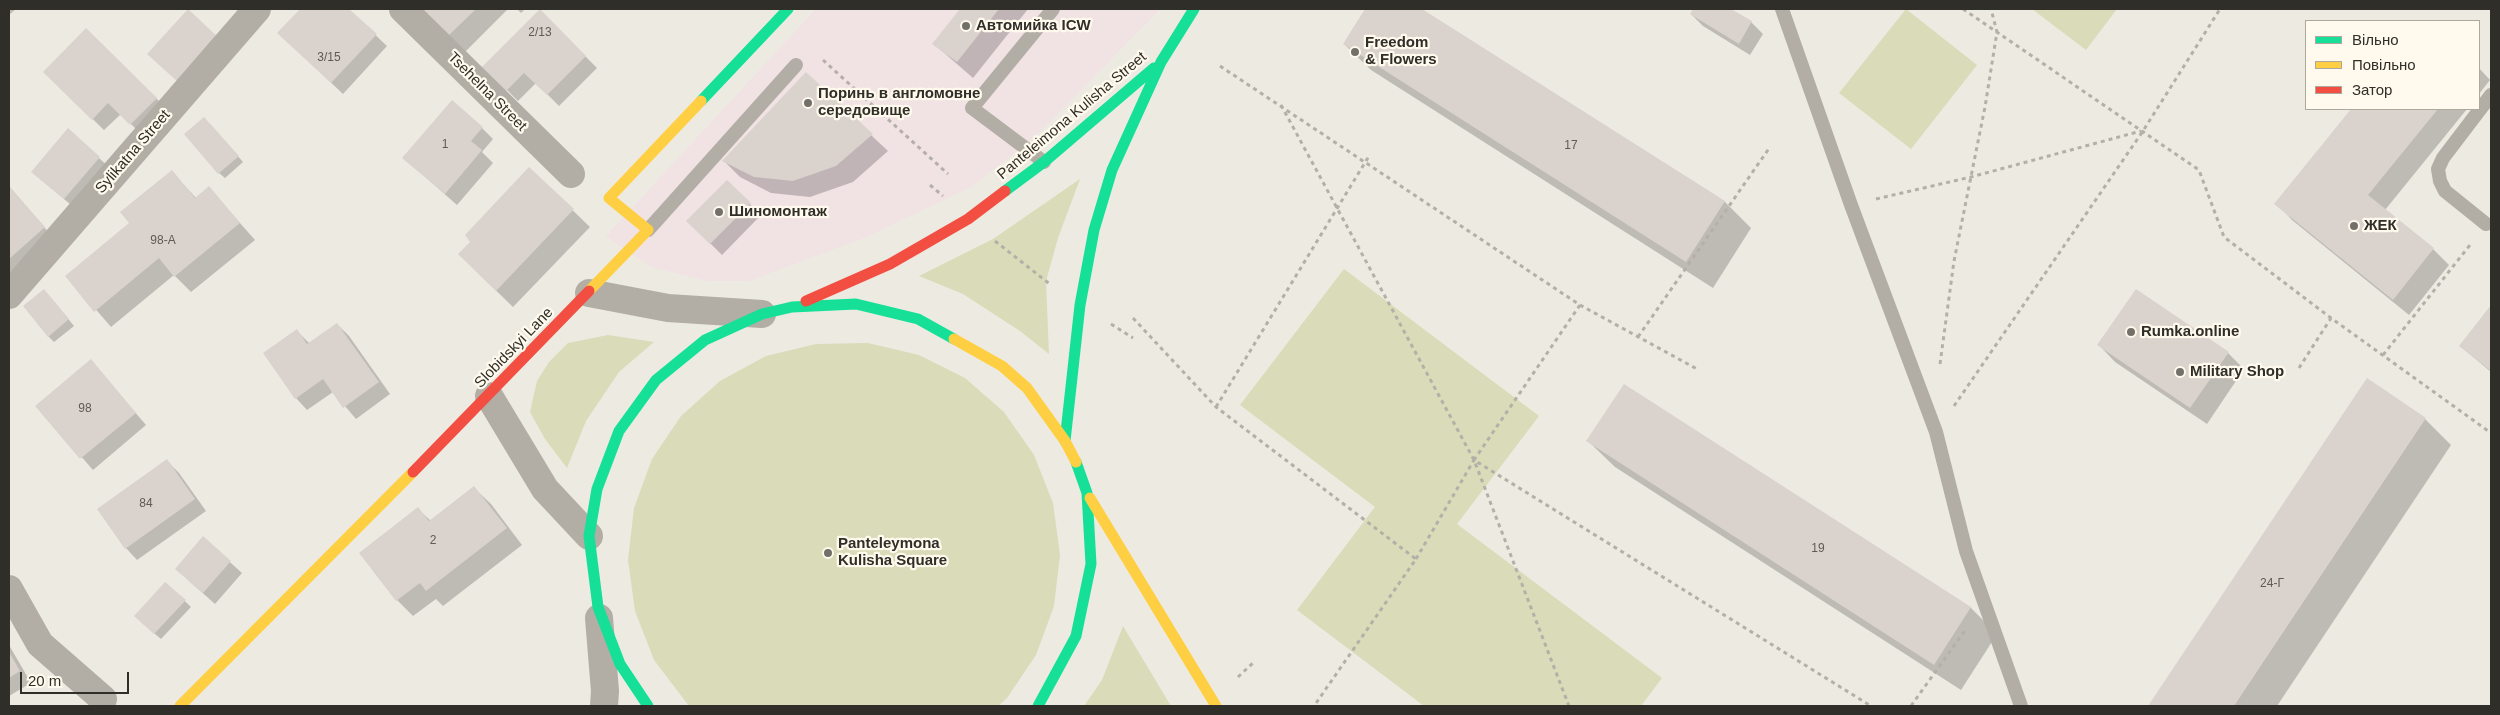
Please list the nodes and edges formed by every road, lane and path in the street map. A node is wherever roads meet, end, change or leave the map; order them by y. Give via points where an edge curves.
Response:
1 (257, 9) edge
2 (403, 9) edge
3 (788, 9) edge
4 (1053, 9) edge
5 (1194, 9) edge
6 (1782, 9) edge
7 (1963, 9) edge
8 (1991, 9) edge
9 (2220, 9) edge
10 (1997, 32) junction
11 (815, 53) dead end
12 (1161, 62) junction
13 (796, 65) dead end
14 (1220, 66) dead end
15 (2491, 95) edge
16 (1281, 105) junction
17 (2480, 109) edge
18 (2480, 110) edge
19 (2142, 131) junction
20 (1770, 147) dead end
21 (1369, 156) dead end
22 (1366, 161) junction
23 (1044, 162) junction
24 (571, 174) dead end
25 (948, 174) dead end
26 (1971, 177) junction
27 (930, 185) dead end
28 (1851, 205) junction
29 (1336, 207) junction
30 (968, 219) junction
31 (2486, 224) joint
32 (648, 230) junction
33 (589, 293) junction
34 (9, 295) edge
35 (1080, 305) junction
36 (1580, 305) junction
37 (792, 307) junction
38 (762, 314) junction
39 (1133, 318) dead end
40 (2331, 318) junction
41 (1133, 338) dead end
42 (1638, 338) junction
43 (2383, 355) junction
44 (2299, 368) dead end
45 (1697, 369) dead end
46 (1939, 370) dead end
47 (489, 396) junction
48 (1216, 407) junction
49 (1936, 432) junction
50 (2491, 433) edge
51 (1065, 441) junction
52 (1474, 460) junction
53 (1088, 493) junction
54 (589, 536) junction
55 (1416, 559) junction
56 (9, 588) edge
57 (1984, 604) junction
58 (598, 607) junction
59 (103, 699) dead end
60 (180, 706) edge
61 (604, 706) edge
62 (648, 706) edge
63 (1038, 706) edge
64 (1216, 706) edge
65 (1314, 706) edge
66 (1569, 706) edge
67 (1871, 706) edge
68 (1911, 706) edge
69 (2022, 706) edge

1 - 34 street, Sylikatna Street
2 - 24 street, Tsehelna Street
3 - 32 main road via 609,198
4 - 23 lane via 972,108
5 - 12 main road, Panteleimona Kulisha Street
6 - 28 lane
7 - 10 path
8 - 10 path
9 - 19 path
10 - 19 path
10 - 26 path
11 - 25 path
12 - 23 main road, Panteleimona Kulisha Street
12 - 35 main road, Panteleimona Kulisha Street via 1112,170 1094,230
13 - 32 lane
14 - 16 path
15 - 17 lane
16 - 22 path
16 - 29 path
18 - 31 lane via 2438,169 2445,191
19 - 26 path
19 - 40 path via 2200,170 2224,237
19 - 49 path
20 - 42 path
21 - 22 path
22 - 29 path
22 - 36 path
23 - 30 main road, Panteleimona Kulisha Street
26 - 28 path
26 - 46 path via 1954,261
27 - 30 path
28 - 49 lane
29 - 48 path
29 - 52 path
30 - 35 path
30 - 37 main road, Panteleimona Kulisha Street via 890,264
31 - 43 path
32 - 33 main road, Slobidskyi Lane
33 - 38 street via 668,308
33 - 47 main road, Slobidskyi Lane
35 - 41 path
35 - 51 main road, Panteleimona Kulisha Street
36 - 42 path
36 - 52 path
37 - 38 main road
37 - 51 main road via 856,304 918,319 1002,366 1027,388
38 - 54 main road via 705,340 656,380 619,431 596,490
39 - 48 path
40 - 43 path
40 - 44 path
42 - 45 path
43 - 50 path
47 - 54 street via 545,489
47 - 60 main road, Slobidskyi Lane
48 - 55 path
49 - 57 lane via 1966,551
51 - 53 main road
52 - 55 path
52 - 66 path
52 - 67 path
53 - 63 main road via 1091,564 1076,636
53 - 64 main road
54 - 58 main road
55 - 65 path
56 - 59 street via 40,644
57 - 68 path
57 - 69 lane
58 - 61 street
58 - 62 main road via 620,664

